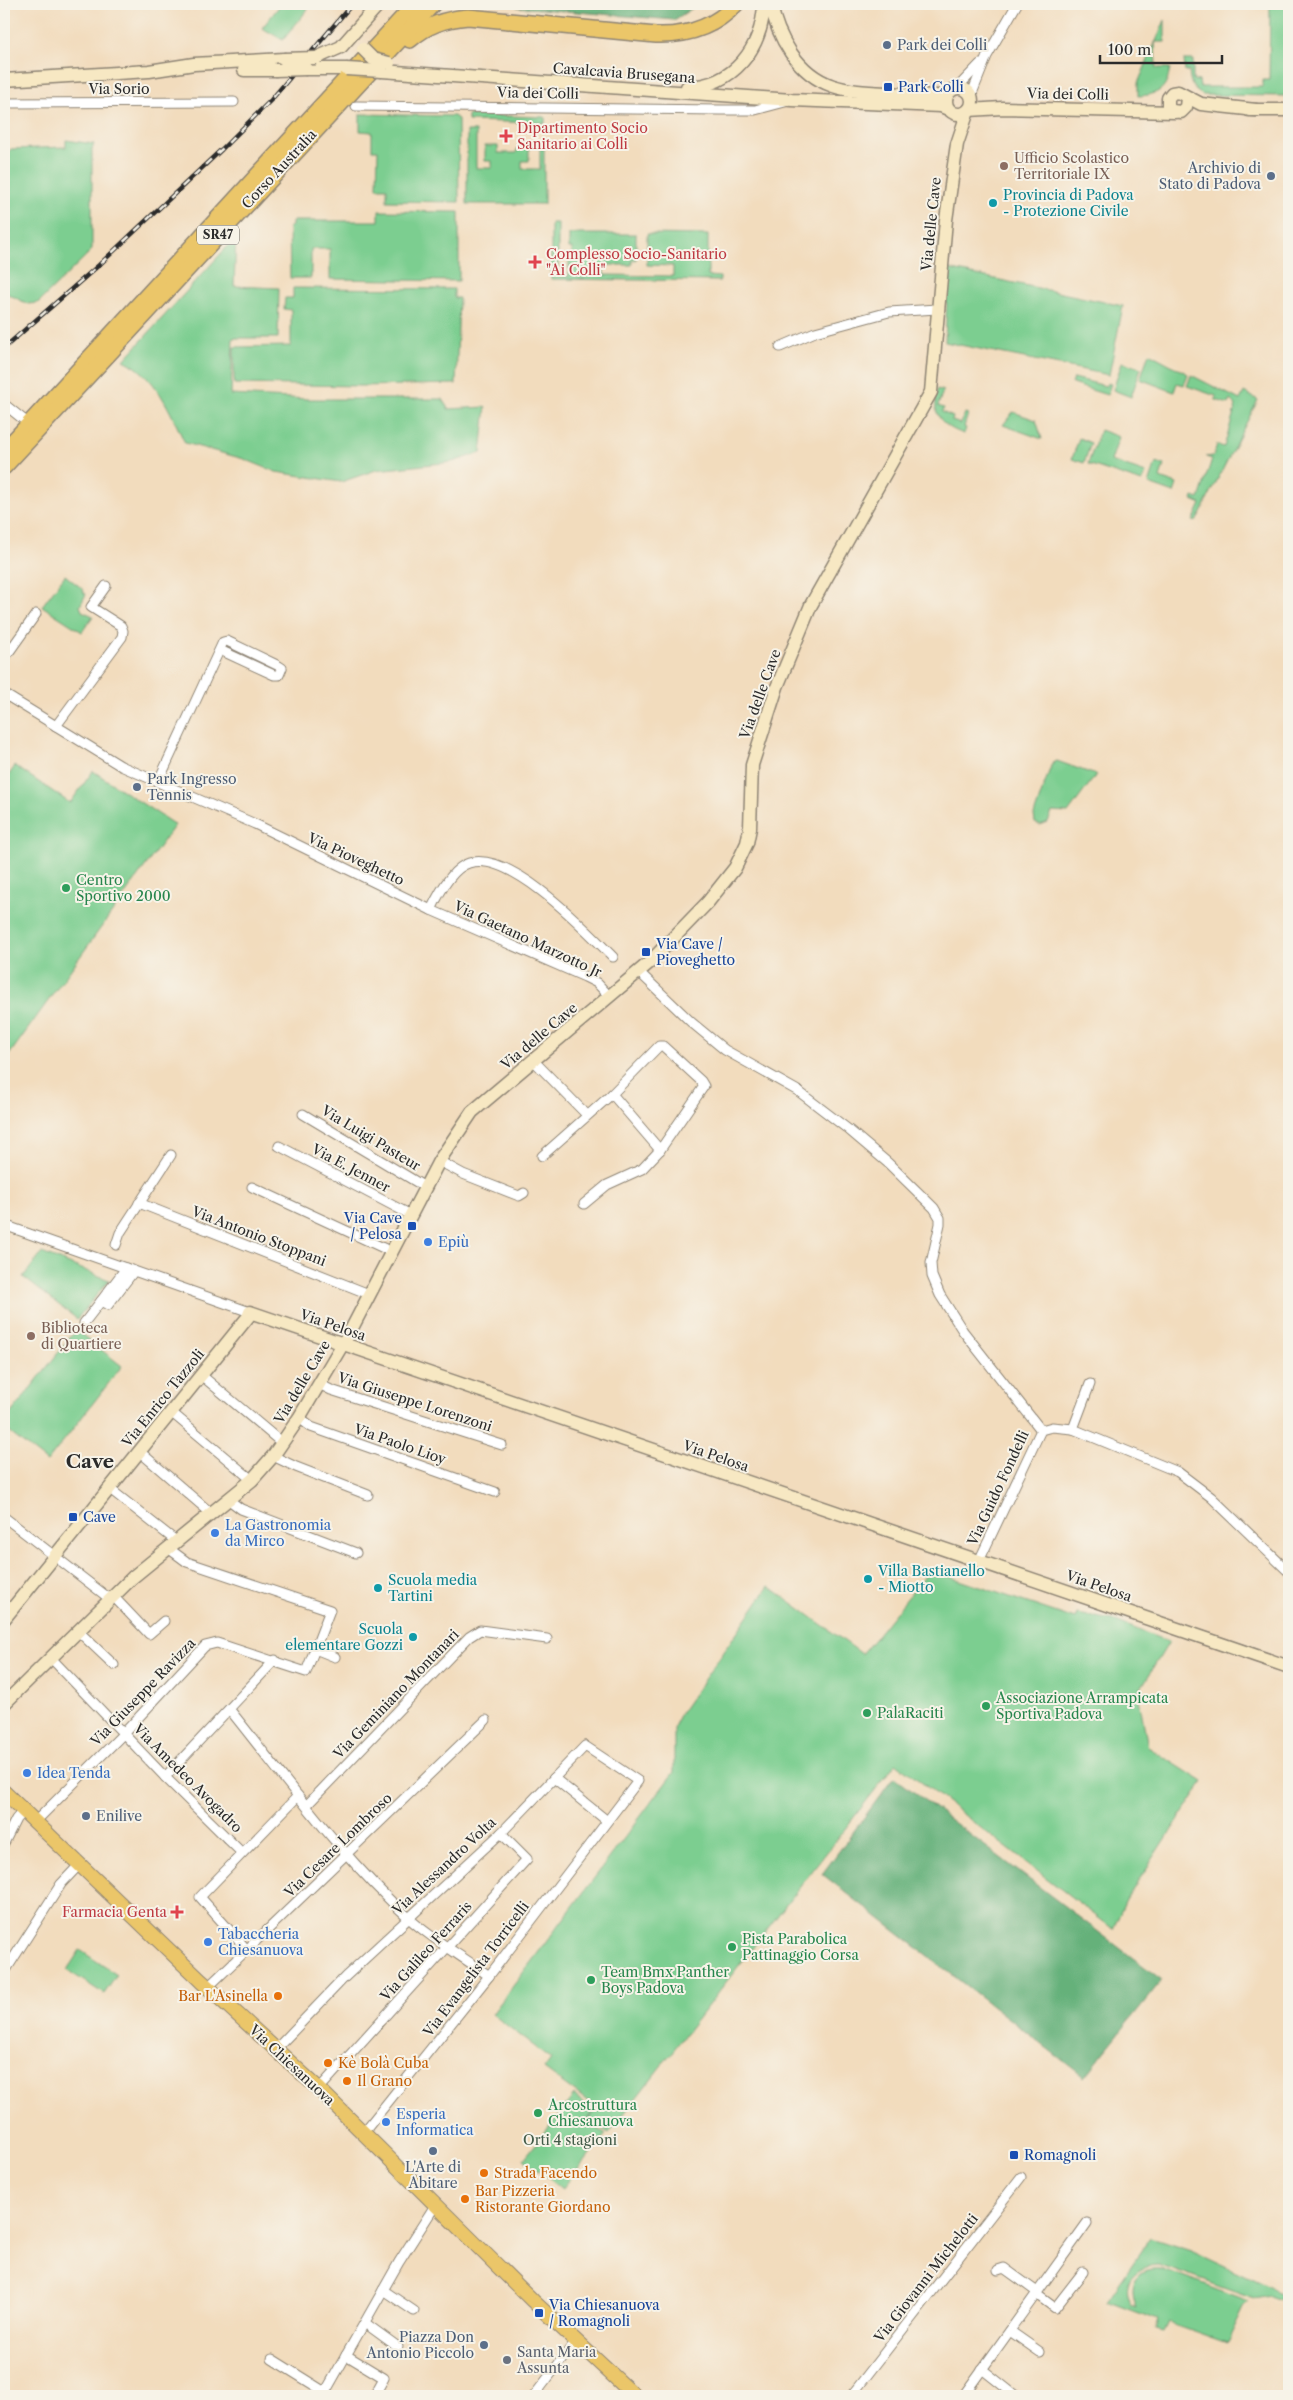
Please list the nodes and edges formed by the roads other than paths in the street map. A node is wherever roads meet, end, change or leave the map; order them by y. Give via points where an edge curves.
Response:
1 (379, 4) edge
2 (415, 4) edge
3 (434, 4) edge
4 (736, 4) edge
5 (764, 4) edge
6 (771, 4) edge
7 (1017, 4) edge
8 (360, 28) junction
9 (987, 56) junction
10 (386, 67) junction
11 (149, 71) junction
12 (4, 80) edge
13 (607, 88) junction
14 (953, 91) junction
15 (721, 95) junction
16 (1187, 97) junction
17 (1168, 98) junction
18 (792, 100) junction
19 (234, 102) dead end
20 (4, 103) edge
21 (970, 103) junction
22 (339, 105) junction
23 (356, 106) dead end
24 (720, 110) junction
25 (949, 110) junction
26 (1256, 110) junction
27 (1289, 110) edge
28 (1132, 111) junction
29 (1178, 112) junction
30 (957, 144) junction
31 (937, 308) junction
32 (780, 347) dead end
33 (4, 404) edge
34 (29, 424) junction
35 (4, 451) edge
36 (4, 467) edge
37 (106, 586) dead end
38 (36, 614) dead end
39 (220, 650) junction
40 (4, 659) edge
41 (4, 694) edge
42 (56, 726) junction
43 (158, 782) junction
44 (431, 910) junction
45 (613, 957) dead end
46 (639, 972) junction
47 (610, 997) junction
48 (533, 1060) junction
49 (612, 1094) junction
50 (303, 1114) dead end
51 (587, 1115) junction
52 (279, 1146) dead end
53 (660, 1150) junction
54 (171, 1155) dead end
55 (542, 1156) dead end
56 (439, 1161) junction
57 (425, 1186) junction
58 (252, 1188) dead end
59 (524, 1193) dead end
60 (139, 1203) junction
61 (584, 1204) dead end
62 (411, 1215) junction
63 (4, 1225) edge
64 (116, 1245) dead end
65 (392, 1252) junction
66 (130, 1270) junction
67 (369, 1294) junction
68 (250, 1312) junction
69 (84, 1323) dead end
70 (343, 1344) junction
71 (201, 1375) junction
72 (319, 1384) junction
73 (1090, 1384) dead end
74 (171, 1412) junction
75 (299, 1418) junction
76 (1073, 1429) junction
77 (1041, 1430) junction
78 (282, 1443) junction
79 (502, 1445) dead end
80 (140, 1452) junction
81 (273, 1456) junction
82 (252, 1480) junction
83 (110, 1489) junction
84 (495, 1492) dead end
85 (368, 1495) dead end
86 (229, 1500) junction
87 (212, 1514) junction
88 (4, 1517) edge
89 (172, 1545) junction
90 (356, 1553) dead end
91 (54, 1557) junction
92 (979, 1561) junction
93 (1289, 1572) edge
94 (111, 1597) junction
95 (4, 1619) edge
96 (164, 1621) dead end
97 (78, 1631) junction
98 (547, 1639) dead end
99 (315, 1649) junction
100 (335, 1657) dead end
101 (51, 1658) junction
102 (275, 1660) junction
103 (114, 1665) dead end
104 (1289, 1667) edge
105 (4, 1704) edge
106 (230, 1710) junction
107 (486, 1720) dead end
108 (124, 1734) junction
109 (164, 1777) junction
110 (554, 1778) junction
111 (638, 1780) joint
112 (4, 1792) edge
113 (298, 1796) junction
114 (307, 1805) junction
115 (23, 1811) junction
116 (606, 1820) junction
117 (35, 1822) junction
118 (501, 1833) junction
119 (4, 1842) edge
120 (242, 1853) junction
121 (347, 1855) junction
122 (79, 1865) junction
123 (409, 1918) junction
124 (448, 1946) junction
125 (247, 1950) junction
126 (4, 1974) edge
127 (489, 1976) junction
128 (207, 1988) junction
129 (276, 2049) junction
130 (319, 2089) junction
131 (364, 2132) junction
132 (1021, 2177) dead end
133 (436, 2204) junction
134 (1087, 2223) dead end
135 (998, 2270) dead end
136 (1082, 2272) dead end
137 (383, 2290) junction
138 (1037, 2293) junction
139 (414, 2311) dead end
140 (364, 2323) junction
141 (1010, 2331) junction
142 (576, 2341) junction
143 (398, 2347) dead end
144 (1040, 2352) dead end
145 (346, 2355) junction
146 (272, 2359) dead end
147 (982, 2370) junction
148 (324, 2394) edge
149 (374, 2396) edge
150 (534, 2396) edge
151 (635, 2396) edge
152 (852, 2396) edge
153 (963, 2396) edge
154 (1016, 2396) edge

1 - 8 street, Cavalcavia Brusegana
2 - 34 highway, Corso Australia / SR47
3 - 22 highway, Corso Australia / SR47
4 - 22 highway via 707,26 672,35 481,18 440,22 413,38
5 - 13 street via 755,45 738,67 717,80 690,87
6 - 14 street via 785,44 803,69 816,79 843,90 940,96
7 - 9 street
8 - 10 street, Cavalcavia Brusegana, bridge via 363,49
8 - 11 street, Cavalcavia Brusegana, bridge via 342,47 316,58 194,64
9 - 14 street
9 - 21 street
10 - 11 street, Cavalcavia Brusegana, bridge
10 - 13 street, Cavalcavia Brusegana via 431,67 454,77
11 - 12 street, Cavalcavia Brusegana
13 - 15 street, Cavalcavia Brusegana
14 - 21 street via 967,91
14 - 25 street via 946,101
15 - 18 street, Cavalcavia Brusegana
15 - 24 street via 726,104
16 - 17 street, Via dei Colli via 1178,92
16 - 26 street, Via dei Colli via 1201,104
16 - 29 street via 1186,107
17 - 28 street, Via dei Colli
17 - 29 street via 1168,106
18 - 24 street, Via dei Colli via 755,110
18 - 25 street, Via dei Colli via 931,106
19 - 20 street, Via Sorio
21 - 25 street, Via dei Colli via 956,114
21 - 28 street, Via dei Colli via 1002,108
21 - 30 street, Via delle Cave
22 - 36 highway, Corso Australia / SR47
23 - 24 street, Via dei Colli
25 - 30 street, Via delle Cave via 954,118
26 - 27 street, Via dei Colli
26 - 29 street, Via dei Colli
28 - 29 street, Via dei Colli
30 - 31 street, Via delle Cave
31 - 32 street via 889,312 815,332
31 - 46 street, Via delle Cave via 931,392 811,604 777,687 752,765 750,828 742,856 708,902
33 - 34 street
34 - 35 highway, Corso Australia / SR47
37 - 42 street via 91,607 121,626 122,637
38 - 40 street
39 - 39 street via 274,675 282,673 279,666 227,641 223,642
39 - 43 street
41 - 42 street, Via Pioveghetto
42 - 43 street, Via Pioveghetto via 121,766
43 - 44 street, Via Pioveghetto via 255,824
44 - 45 street via 445,886 461,868 479,862 497,866 545,892
44 - 47 street, Via Gaetano Marzotto Jr via 585,977 597,983
46 - 47 street, Via delle Cave
46 - 77 street via 725,1050 798,1091 888,1163 929,1202 940,1218 931,1264 940,1295 963,1331
47 - 48 street, Via delle Cave
48 - 51 street
48 - 56 street, Via delle Cave via 472,1112
49 - 51 street
49 - 53 street
49 - 53 street via 659,1046 663,1046 704,1086
50 - 57 street, Via Luigi Pasteur
51 - 55 street
52 - 62 street, Via E. Jenner
53 - 61 street via 642,1169 607,1185
54 - 60 street
56 - 57 street, Via delle Cave
56 - 59 street via 519,1196
57 - 62 street, Via delle Cave
58 - 65 street
60 - 64 street
60 - 67 street, Via Antonio Stoppani
62 - 65 street, Via delle Cave
63 - 66 street, Via Pelosa
65 - 67 street, Via delle Cave
66 - 68 street, Via Pelosa
66 - 69 street via 108,1305 101,1301
67 - 70 street, Via delle Cave
68 - 70 street, Via Pelosa
68 - 71 street, Via Enrico Tazzoli
70 - 72 street, Via delle Cave
70 - 92 street, Via Pelosa
71 - 74 street, Via Enrico Tazzoli
71 - 78 street
72 - 75 street, Via delle Cave
72 - 79 street, Via Giuseppe Lorenzoni
73 - 76 street
74 - 80 street, Via Enrico Tazzoli
74 - 82 street
75 - 78 street, Via delle Cave
75 - 84 street, Via Paolo Lioy via 311,1427
76 - 77 street, Via Guido Fondelli via 1052,1427
76 - 93 street, Via Guido Fondelli via 1178,1472 1211,1497
77 - 92 street, Via Guido Fondelli
78 - 81 street, Via delle Cave
80 - 83 street, Via Enrico Tazzoli
80 - 87 street
81 - 82 street, Via delle Cave
81 - 85 street
82 - 86 street, Via delle Cave
83 - 89 street
83 - 91 street, Via Enrico Tazzoli
86 - 87 street, Via delle Cave
86 - 90 street via 241,1509
87 - 89 street, Via delle Cave
88 - 91 street
89 - 94 street, Via delle Cave
89 - 99 street via 187,1562 330,1610
91 - 94 street
91 - 95 street, Via Enrico Tazzoli
92 - 104 street, Via Pelosa
94 - 96 street via 149,1634
94 - 97 street, Via delle Cave
97 - 101 street, Via delle Cave
97 - 103 street
98 - 114 street, Via Geminiano Montanari via 480,1630 469,1637
99 - 100 street
99 - 102 street, Via Giuseppe Ravizza via 306,1672
101 - 105 street, Via delle Cave
101 - 108 street, Via Amedeo Avogadro
102 - 106 street
102 - 108 street, Via Giuseppe Ravizza via 217,1643 205,1646
106 - 109 street
106 - 113 street
107 - 121 street, Via Cesare Lombroso
108 - 109 street, Via Amedeo Avogadro
108 - 117 street, Via Giuseppe Ravizza
109 - 120 street, Via Amedeo Avogadro
110 - 111 street, Via Alessandro Volta via 586,1746
110 - 116 street
110 - 118 street, Via Alessandro Volta
111 - 116 street, Via Evangelista Torricelli
112 - 115 main road, Via Chiesanuova
113 - 114 street
113 - 120 street
114 - 121 street
115 - 117 main road, Via Chiesanuova
115 - 119 street
116 - 127 street, Via Evangelista Torricelli
117 - 122 main road, Via Chiesanuova
118 - 123 street, Via Alessandro Volta
118 - 124 street, Via Galileo Ferraris via 528,1859
120 - 125 street via 200,1898
121 - 123 street
121 - 125 street, Via Cesare Lombroso
122 - 126 street via 61,1884
122 - 128 main road, Via Chiesanuova
123 - 124 street
123 - 129 street, Via Alessandro Volta via 345,1977
124 - 127 street
124 - 130 street, Via Galileo Ferraris
125 - 128 street, Via Cesare Lombroso
127 - 131 street, Via Evangelista Torricelli
128 - 129 main road, Via Chiesanuova
129 - 130 main road, Via Chiesanuova
130 - 131 main road, Via Chiesanuova
131 - 133 main road, Via Chiesanuova
132 - 152 street, Via Giovanni Michelotti
133 - 137 street
133 - 142 main road, Via Chiesanuova
134 - 138 street
135 - 138 street via 1004,2268
136 - 138 street via 1055,2308
137 - 139 street
137 - 140 street
138 - 141 street
140 - 143 street
140 - 145 street
141 - 144 street
141 - 147 street
142 - 150 street
142 - 151 main road, Via Chiesanuova
145 - 148 street
145 - 149 street via 384,2378
146 - 148 street
147 - 153 street
147 - 154 street

